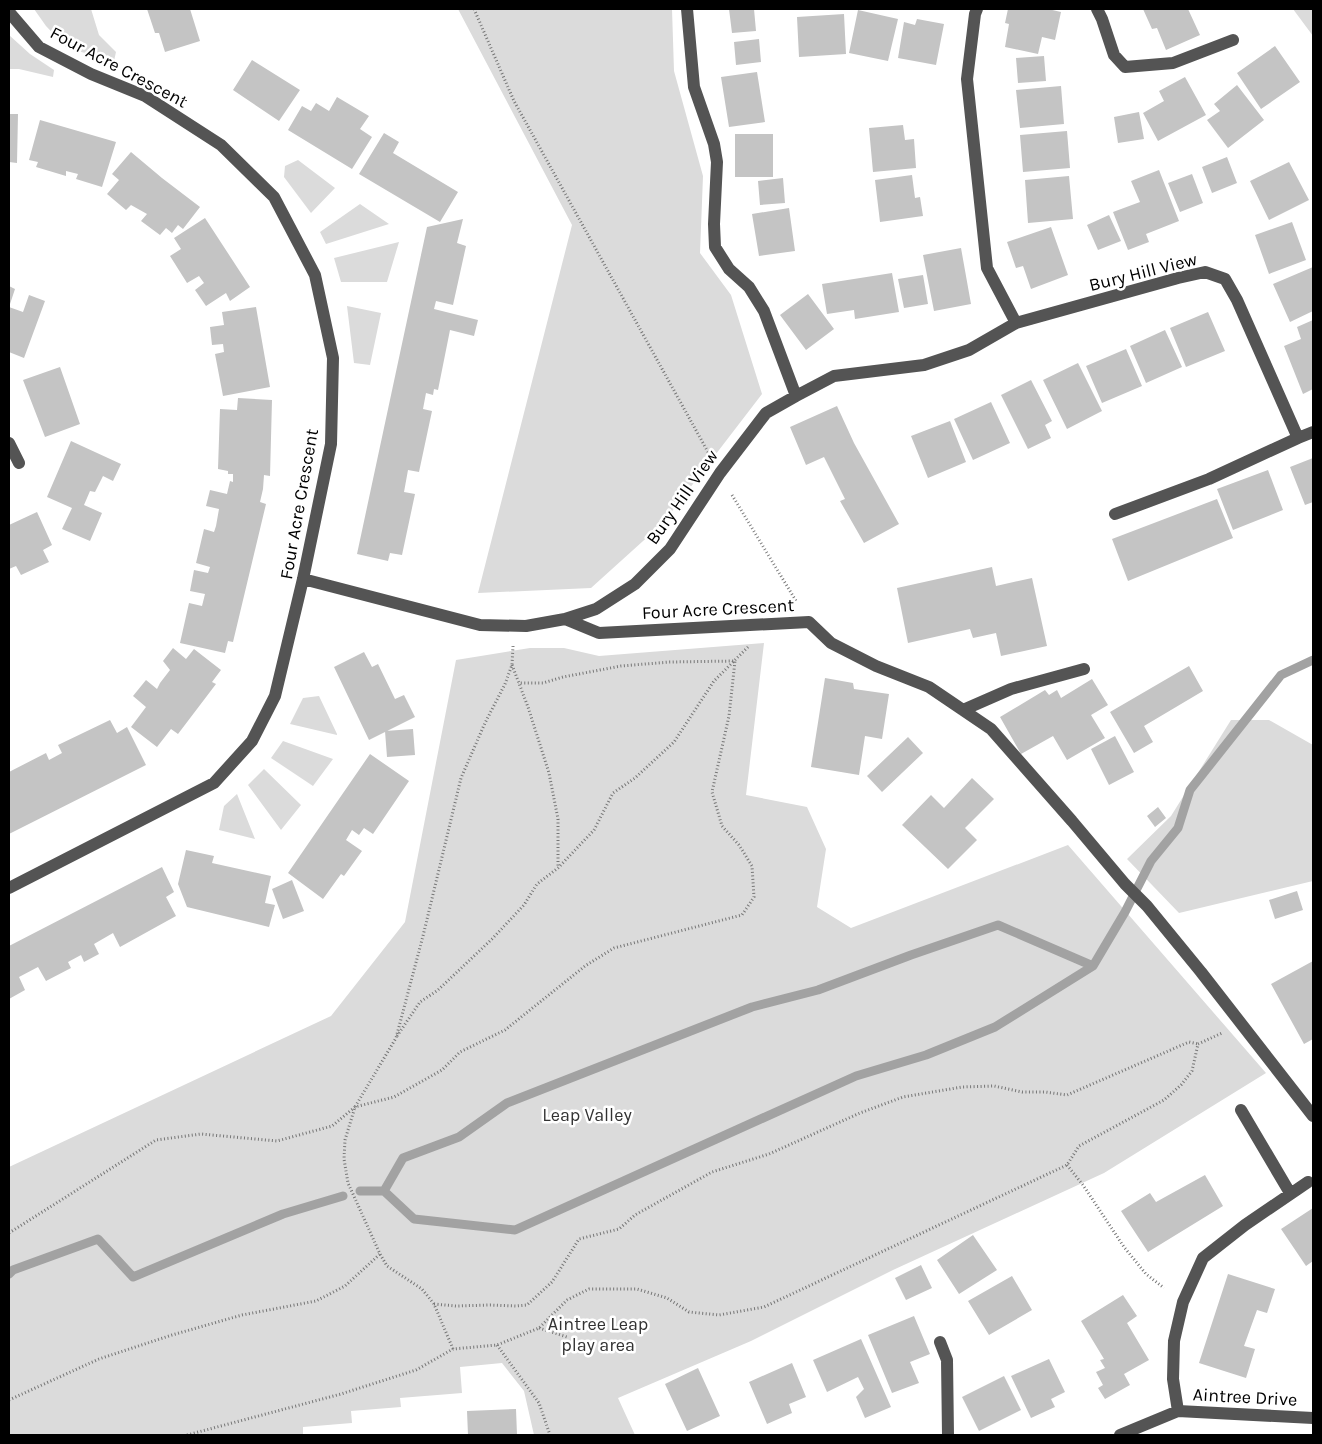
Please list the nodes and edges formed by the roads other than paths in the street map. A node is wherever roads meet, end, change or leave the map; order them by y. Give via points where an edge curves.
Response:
1 (687, 9) edge
2 (977, 9) edge
3 (1097, 9) edge
4 (9, 12) edge
5 (1233, 40) dead end
6 (1016, 322) junction
7 (796, 396) junction
8 (1313, 432) edge
9 (1298, 438) junction
10 (9, 443) edge
11 (19, 463) dead end
12 (1115, 514) dead end
13 (303, 579) junction
14 (565, 619) junction
15 (1084, 669) dead end
16 (963, 710) junction
17 (9, 888) edge
18 (1242, 1110) dead end
19 (1313, 1116) edge
20 (1308, 1182) dead end
21 (1290, 1193) junction
22 (940, 1342) dead end
23 (1178, 1411) junction
24 (1313, 1418) edge
25 (948, 1435) edge
26 (1120, 1435) edge

1 - 7 street via 694,87 717,162 715,247 729,269 749,287 764,311
2 - 6 street via 967,79 987,268
3 - 5 street via 1114,55 1124,67 1173,63
4 - 13 street, Four Acre Crescent via 39,47 91,74 145,96 221,145 274,198 315,275 333,358 331,444
6 - 7 street, Bury Hill View via 969,350 924,365 834,376
6 - 9 street, Bury Hill View via 1205,272 1224,279 1237,300
7 - 14 street, Bury Hill View via 766,413 720,473 670,549 635,584 596,609
8 - 9 street
9 - 12 street via 1209,479
10 - 11 street
13 - 14 street, Bury Hill View via 480,625 526,626
13 - 17 street, Four Acre Crescent via 275,696 252,741 214,783
14 - 16 street, Four Acre Crescent via 599,633 808,622 831,643 876,666 929,687
15 - 16 street via 1011,689
16 - 19 street, Four Acre Crescent via 991,729 1147,906
18 - 21 street
20 - 21 street
21 - 23 street via 1203,1258 1183,1302 1174,1341 1172,1379
22 - 25 street via 946,1360
23 - 24 street, Aintree Drive
23 - 26 street, Aintree Drive

